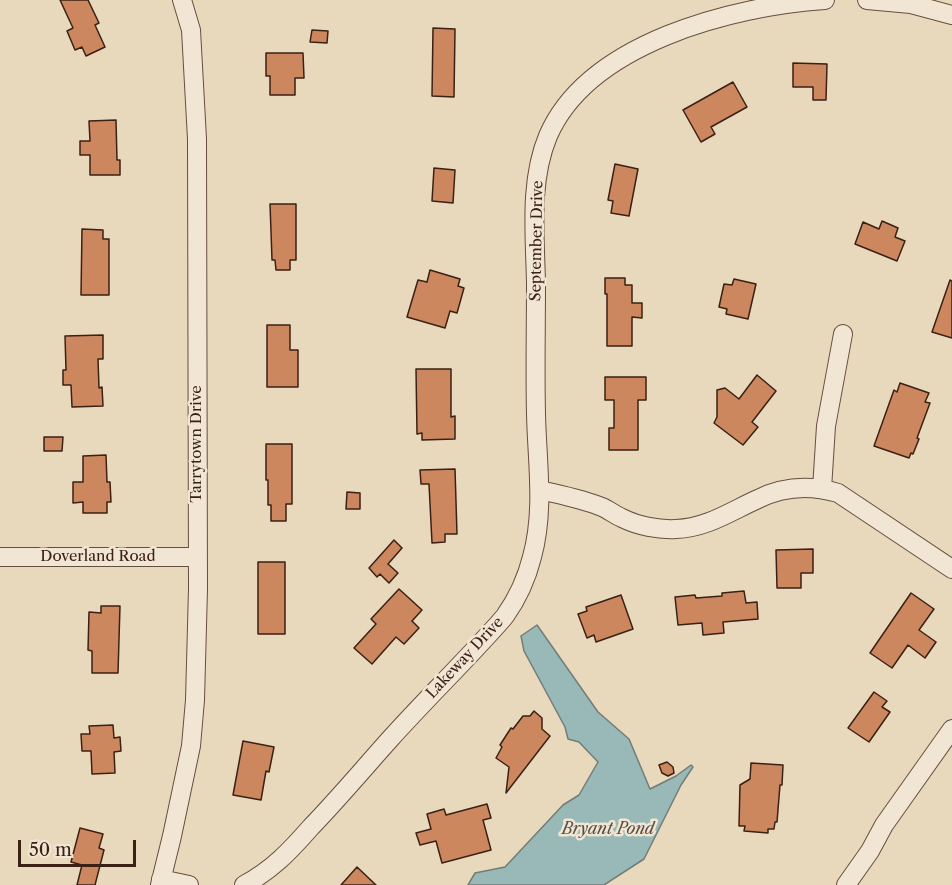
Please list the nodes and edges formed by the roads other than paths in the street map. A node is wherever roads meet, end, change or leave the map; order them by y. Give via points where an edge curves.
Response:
1 (182, 0) edge
2 (825, 0) edge
3 (867, 0) edge
4 (952, 15) edge
5 (843, 334) dead end
6 (822, 489) junction
7 (540, 490) junction
8 (0, 557) edge
9 (197, 557) junction
10 (952, 569) edge
11 (952, 729) edge
12 (160, 882) edge
13 (189, 885) edge
14 (244, 885) edge
15 (846, 885) edge

1 - 9 street, Tarrytown Drive via 190,30 197,139
2 - 7 street, September Drive via 764,7 674,33 593,76 560,114 543,151 535,209
3 - 4 street via 911,4
5 - 6 street via 826,426
6 - 7 street via 778,491 709,523 675,530 632,523 604,508
6 - 10 street via 838,493
7 - 14 street, Lakeway Drive via 540,516 532,556 524,581 505,615 280,860
8 - 9 street, Doverland Road
9 - 12 street, Tarrytown Drive via 191,746
11 - 15 street
12 - 13 street

